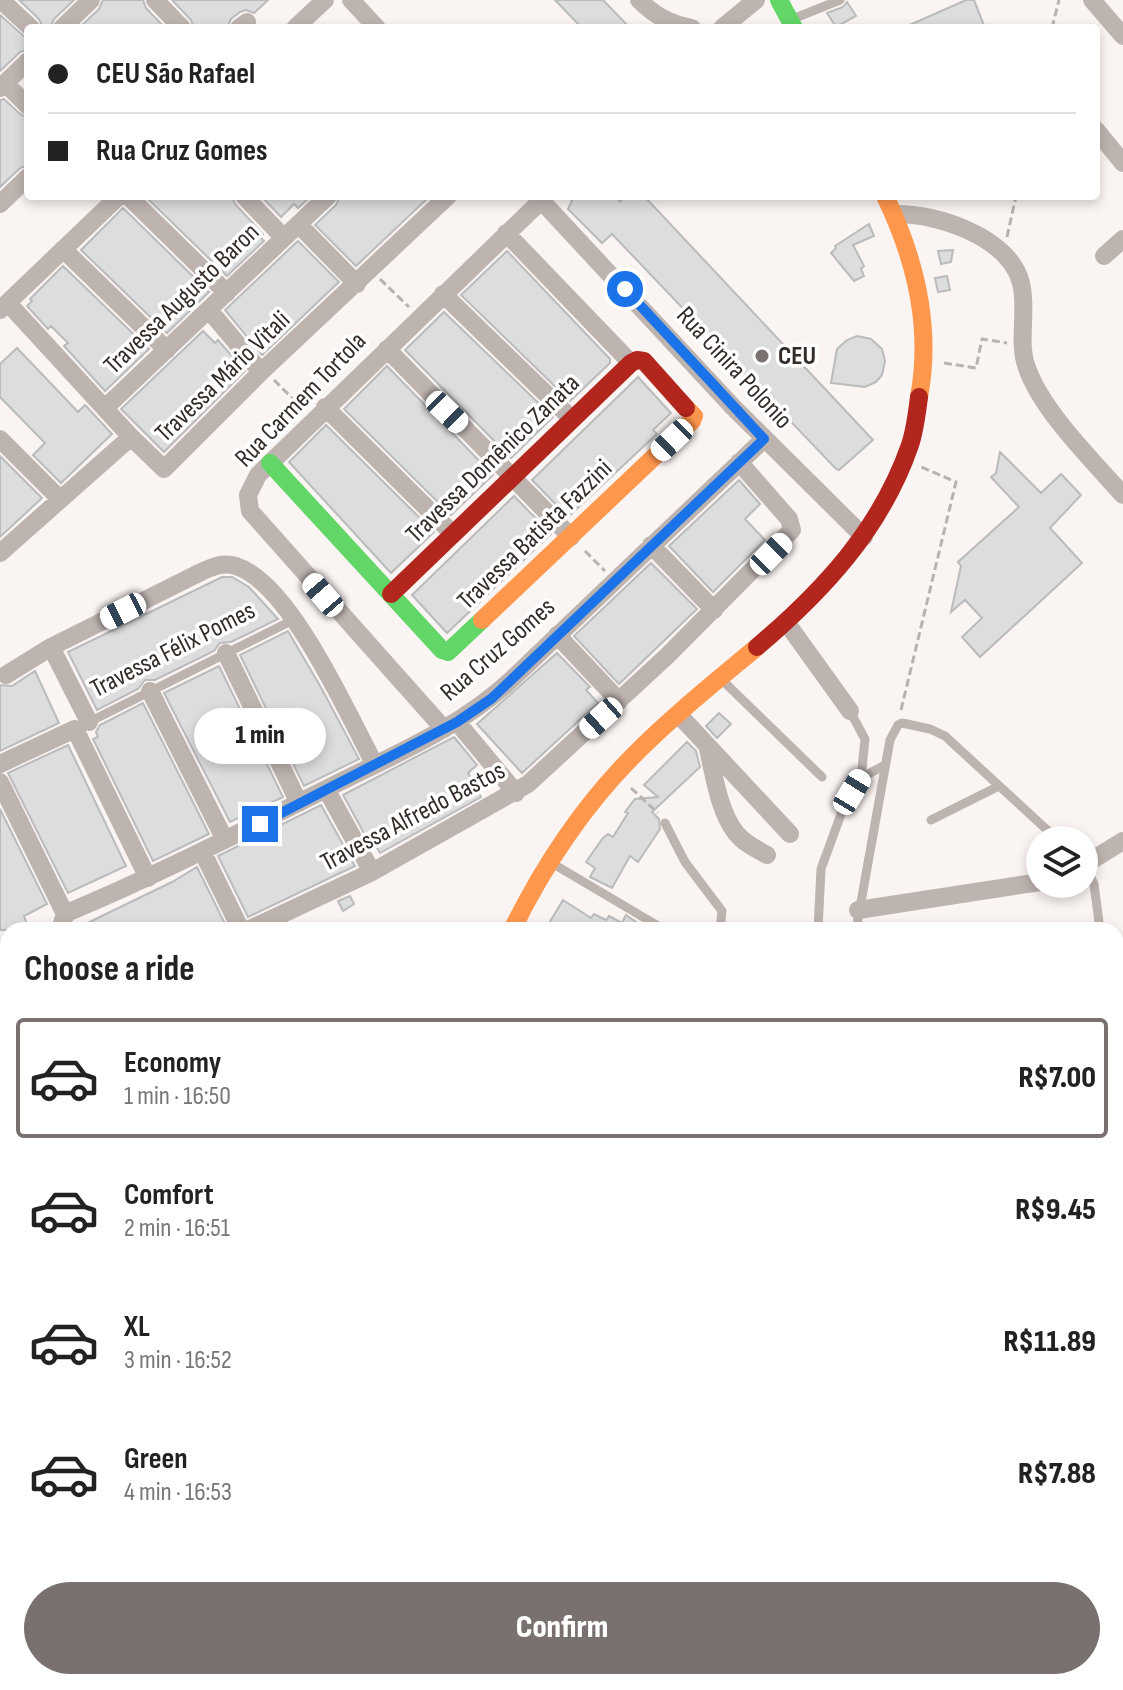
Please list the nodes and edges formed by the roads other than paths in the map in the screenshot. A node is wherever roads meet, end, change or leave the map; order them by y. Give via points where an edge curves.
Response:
1 (1, 0) edge
2 (91, 0) edge
3 (155, 0) edge
4 (325, 0) edge
5 (351, 0) edge
6 (639, 0) edge
7 (756, 0) edge
8 (840, 0) edge
9 (1092, 0) edge
10 (787, 10) edge
11 (27, 24) edge
12 (67, 24) edge
13 (178, 24) edge
14 (307, 24) edge
15 (373, 24) edge
16 (680, 24) edge
17 (727, 24) edge
18 (1123, 36) edge
19 (24, 65) edge
20 (2, 85) edge
21 (24, 103) edge
22 (1100, 135) edge
23 (1123, 163) edge
24 (24, 181) edge
25 (115, 200) edge
26 (132, 200) edge
27 (248, 200) edge
28 (324, 200) edge
29 (444, 200) edge
30 (539, 200) edge
31 (543, 200) edge
32 (887, 200) edge
33 (0, 204) edge
34 (894, 214) junction
35 (299, 225) junction
36 (506, 233) junction
37 (284, 238) junction
38 (1123, 239) edge
39 (63, 249) junction
40 (1104, 256) dead end
41 (357, 284) junction
42 (227, 293) junction
43 (443, 294) junction
44 (4, 306) edge
45 (209, 310) junction
46 (387, 349) junction
47 (167, 350) junction
48 (631, 363) junction
49 (261, 372) junction
50 (106, 407) junction
51 (319, 413) junction
52 (572, 419) junction
53 (131, 437) junction
54 (0, 439) edge
55 (764, 439) junction
56 (739, 462) junction
57 (270, 463) junction
58 (513, 477) junction
59 (1123, 495) edge
60 (60, 499) junction
61 (453, 534) junction
62 (571, 537) junction
63 (864, 537) junction
64 (651, 545) junction
65 (0, 553) edge
66 (391, 594) junction
67 (714, 610) junction
68 (293, 620) junction
69 (786, 622) junction
70 (557, 635) junction
71 (51, 647) junction
72 (226, 653) junction
73 (6, 675) dead end
74 (721, 679) junction
75 (150, 691) junction
76 (619, 701) junction
77 (850, 711) joint
78 (679, 715) junction
79 (82, 725) junction
80 (450, 725) junction
81 (708, 749) junction
82 (0, 764) edge
83 (375, 765) junction
84 (885, 765) junction
85 (822, 777) dead end
86 (861, 778) junction
87 (0, 782) edge
88 (999, 786) junction
89 (326, 789) junction
90 (516, 793) junction
91 (299, 803) junction
92 (931, 820) dead end
93 (665, 823) road end
94 (1043, 826) edge
95 (790, 834) dead end
96 (225, 840) junction
97 (1123, 841) edge
98 (202, 851) junction
99 (767, 855) dead end
100 (1098, 856) edge
101 (550, 862) junction
102 (372, 872) junction
103 (148, 878) junction
104 (1026, 884) edge
105 (1096, 898) edge
106 (858, 910) junction
107 (62, 922) edge
108 (237, 922) edge
109 (265, 922) edge
110 (516, 922) edge
111 (651, 922) edge
112 (721, 922) edge
113 (818, 922) edge
114 (857, 922) edge
115 (1099, 922) edge

1 - 11 street
2 - 12 street
3 - 13 street
4 - 14 street
5 - 15 street
6 - 16 street via 659,17
7 - 17 street
8 - 10 lane
9 - 18 street
19 - 20 street
20 - 21 street
22 - 23 street
24 - 33 street
25 - 39 street
26 - 42 street
27 - 37 street
28 - 35 street, Travessa Augusto Baron
29 - 41 street, Travessa Mário Vitali
30 - 36 street, Rua Carmem Tortola
31 - 55 street, Rua Cinira Polonio
32 - 34 main road
34 - 59 street via 948,222 1009,258 1021,284 1026,367 1076,443
34 - 63 main road via 919,294 921,406 907,461
35 - 37 street, Travessa Augusto Baron
35 - 41 street
36 - 43 street, Rua Carmem Tortola
36 - 48 street
37 - 42 street, Travessa Augusto Baron
38 - 40 street
39 - 44 street
39 - 47 street
41 - 49 street, Travessa Mário Vitali
42 - 45 street, Travessa Augusto Baron
43 - 46 street, Rua Carmem Tortola
43 - 52 street
44 - 50 street, Travessa Mário Vitali
45 - 47 street, Travessa Augusto Baron
45 - 49 street
46 - 51 street, Rua Carmem Tortola
46 - 58 street
47 - 50 street, Travessa Augusto Baron
48 - 52 main road, Travessa Domênico Zanata
48 - 62 main road, Travessa Batista Fazzini via 644,361 694,417
49 - 53 street, Travessa Mário Vitali via 167,468
50 - 53 street, Travessa Mário Vitali
51 - 57 street, Rua Carmem Tortola
51 - 61 street
52 - 58 main road, Travessa Domênico Zanata
53 - 60 street
54 - 60 street
55 - 56 street, Rua Cruz Gomes
55 - 63 street, Rua Cinira Polonio
56 - 64 street, Rua Cruz Gomes
56 - 67 street, Travessa Alfredo Bastos via 792,527
57 - 66 main road
57 - 80 street, Rua Carmem Tortola via 251,487 250,511
58 - 61 main road, Travessa Domênico Zanata
58 - 62 street
60 - 65 street
61 - 66 main road, Travessa Domênico Zanata
62 - 66 main road, Travessa Batista Fazzini via 452,650 445,651
63 - 69 main road
64 - 67 street
64 - 70 street, Rua Cruz Gomes
67 - 76 street, Travessa Alfredo Bastos
68 - 71 street via 255,578 237,566 221,564
68 - 72 lane, Travessa Félix Pomes
68 - 83 street, Travessa Félix Pomes
69 - 74 main road
69 - 77 street
70 - 76 street
70 - 80 street, Rua Cruz Gomes via 491,699
71 - 73 street
71 - 79 street
72 - 75 lane, Travessa Félix Pomes
72 - 91 street
74 - 78 main road
74 - 85 lane
75 - 79 lane, Travessa Félix Pomes
75 - 96 street
76 - 90 street, Travessa Alfredo Bastos
77 - 86 lane via 865,739
78 - 81 street
78 - 101 main road via 583,813
79 - 82 street
79 - 103 street, Travessa Félix Pomes
80 - 83 street, Rua Cruz Gomes
80 - 90 street, Rua Carmem Tortola
81 - 95 street
81 - 99 street via 731,826
83 - 89 street, Rua Cruz Gomes
84 - 86 lane
84 - 88 lane via 892,735 906,723 945,736
84 - 106 lane
86 - 113 lane via 844,806 821,869
87 - 107 street
88 - 92 lane
88 - 94 lane
89 - 91 street, Rua Cruz Gomes
89 - 102 street
90 - 102 street, Travessa Alfredo Bastos
91 - 96 street, Rua Cruz Gomes
93 - 112 lane via 685,862 722,911
96 - 98 street, Rua Cruz Gomes
97 - 100 street
98 - 103 street, Rua Cruz Gomes
98 - 108 street
101 - 110 main road
101 - 111 lane
102 - 109 street, Travessa Alfredo Bastos
103 - 107 street, Rua Cruz Gomes
104 - 106 street
105 - 115 lane
106 - 114 lane

